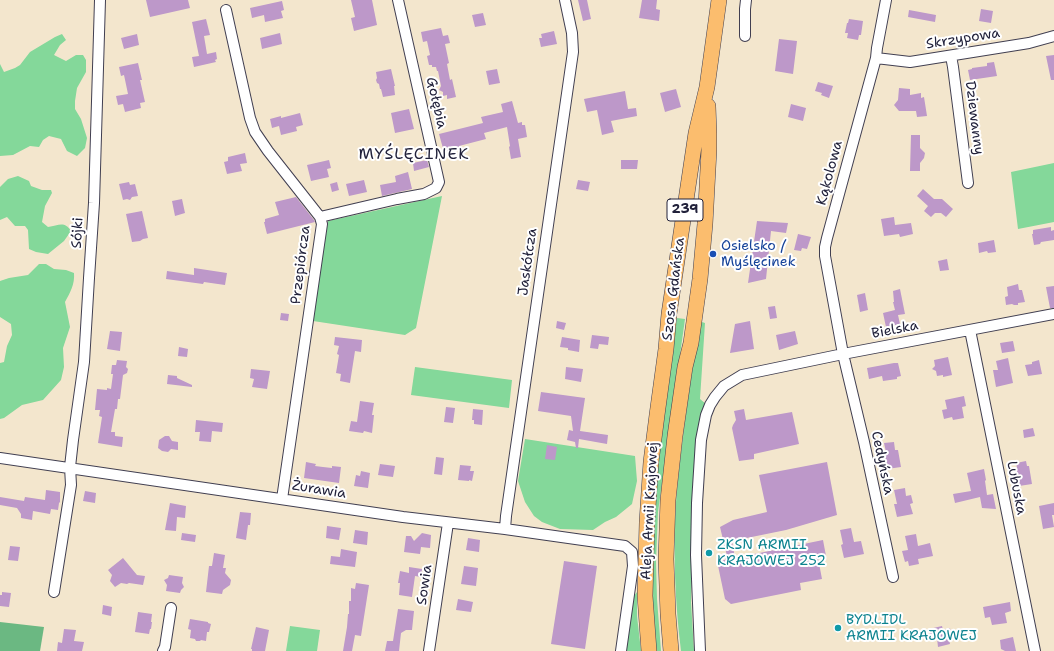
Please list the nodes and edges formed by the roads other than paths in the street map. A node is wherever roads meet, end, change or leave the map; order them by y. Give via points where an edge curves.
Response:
1 (100, 0) edge
2 (398, 0) edge
3 (565, 0) edge
4 (719, 0) edge
5 (746, 0) edge
6 (886, 0) edge
7 (226, 10) dead end
8 (745, 36) dead end
9 (1054, 36) edge
10 (951, 56) junction
11 (876, 58) junction
12 (707, 87) junction
13 (968, 183) dead end
14 (320, 217) junction
15 (1054, 314) edge
16 (970, 330) junction
17 (843, 354) junction
18 (663, 372) joint
19 (684, 374) joint
20 (0, 458) edge
21 (70, 468) junction
22 (282, 499) junction
23 (448, 523) junction
24 (505, 529) junction
25 (893, 577) dead end
26 (54, 592) dead end
27 (170, 608) dead end
28 (163, 651) edge
29 (429, 651) edge
30 (620, 651) edge
31 (649, 651) edge
32 (671, 651) edge
33 (700, 651) edge
34 (1035, 651) edge

1 - 21 street, Sójki via 90,278 84,362
2 - 14 street, Gołębia via 439,182 436,188 424,194
3 - 24 street, Jaskółcza via 573,52
4 - 12 main road, Szosa Gdańska / 239
5 - 8 street
6 - 11 street, Kąkolowa
7 - 14 street, Przepiórcza via 255,132
9 - 10 street, Skrzypowa via 1030,43
10 - 11 street, Skrzypowa via 910,62
10 - 13 street, Dziewanny
11 - 17 street, Kąkolowa via 826,247 825,256
12 - 18 main road, Szosa Gdańska / 239 via 696,133
12 - 19 main road, Szosa Gdańska / 239 via 709,138 702,257 691,343
14 - 22 street, Przepiórcza via 322,224
15 - 16 street, Bielska
16 - 17 street, Bielska
16 - 34 street, Lubuska
17 - 25 street, Cedyńska
17 - 33 street, Bielska via 742,375 724,386 710,405 701,440 698,503 696,555
18 - 31 main road, Aleja Armii Krajowej / 239 via 651,462 647,522 645,596
19 - 32 main road, Aleja Armii Krajowej / 239 via 671,466 667,534 667,599
20 - 21 street, Żurawia
21 - 22 street, Żurawia
21 - 26 street, Sójki via 71,485
22 - 23 street, Żurawia
23 - 24 street, Żurawia
23 - 29 street, Sowia
24 - 30 street, Żurawia via 625,546 632,552 633,566
27 - 28 street

